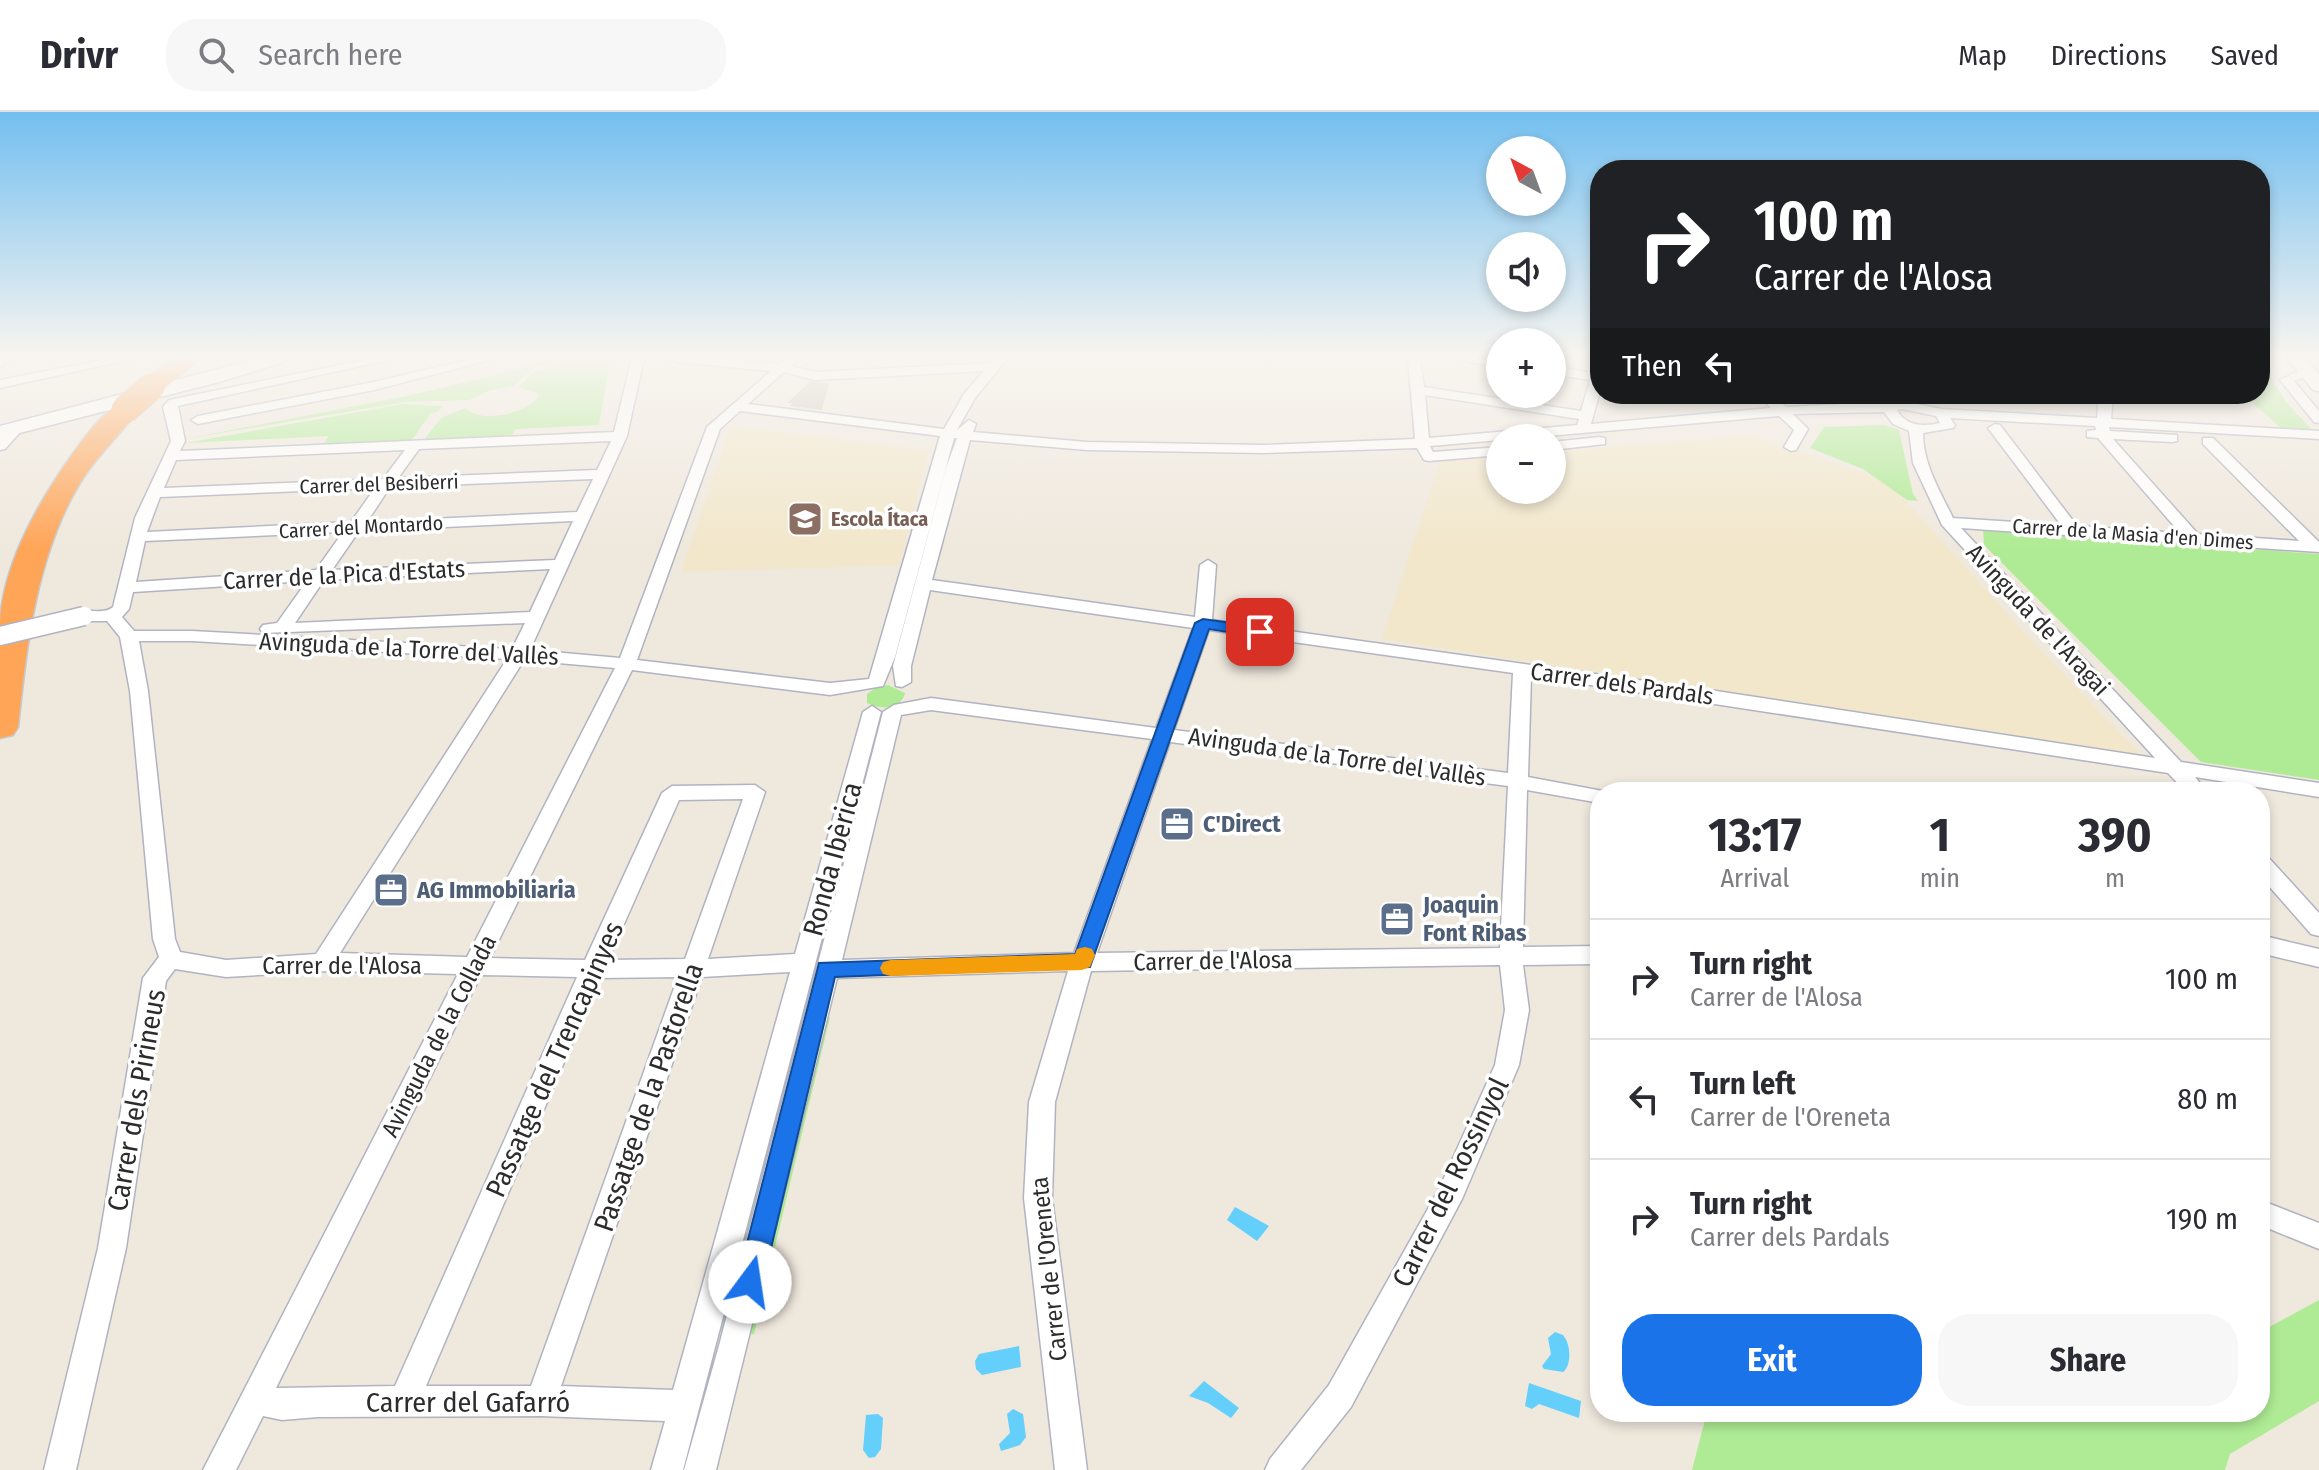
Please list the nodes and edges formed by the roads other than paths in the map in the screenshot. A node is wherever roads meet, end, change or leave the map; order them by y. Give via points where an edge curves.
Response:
1 (43, 421) edge
2 (115, 421) edge
3 (173, 421) edge
4 (623, 421) edge
5 (720, 421) edge
6 (739, 421) edge
7 (837, 421) edge
8 (959, 421) edge
9 (965, 421) edge
10 (1421, 421) edge
11 (1578, 421) edge
12 (1641, 421) edge
13 (1755, 421) edge
14 (1794, 421) edge
15 (1906, 421) edge
16 (1943, 421) edge
17 (1958, 421) edge
18 (1987, 421) edge
19 (2104, 421) edge
20 (1586, 423) junction
21 (1916, 428) junction
22 (1995, 428) junction
23 (2103, 428) junction
24 (8, 430) edge
25 (2319, 435) edge
26 (620, 436) junction
27 (952, 438) junction
28 (1597, 441) junction
29 (2208, 441) junction
30 (1421, 443) junction
31 (1566, 444) edge
32 (0, 446) edge
33 (1791, 447) dead end
34 (2319, 448) edge
35 (412, 450) dead end
36 (1486, 452) edge
37 (174, 456) junction
38 (604, 474) junction
39 (154, 493) junction
40 (584, 516) junction
41 (1947, 522) junction
42 (2073, 531) junction
43 (138, 537) junction
44 (2194, 539) junction
45 (2316, 547) edge
46 (563, 564) junction
47 (1208, 565) dead end
48 (924, 584) junction
49 (126, 588) junction
50 (112, 616) junction
51 (535, 617) junction
52 (1203, 623) junction
53 (282, 629) junction
54 (0, 636) edge
55 (129, 636) junction
56 (369, 648) junction
57 (519, 654) junction
58 (626, 665) junction
59 (1522, 670) junction
60 (874, 683) junction
61 (830, 689) junction
62 (890, 701) junction
63 (0, 727) edge
64 (1163, 733) junction
65 (2177, 770) junction
66 (1516, 781) junction
67 (2188, 782) edge
68 (2262, 782) edge
69 (2270, 783) edge
70 (2319, 790) edge
71 (755, 792) joint
72 (1590, 794) edge
73 (2270, 873) edge
74 (2319, 928) edge
75 (2270, 946) edge
76 (1590, 955) edge
77 (171, 958) junction
78 (1511, 958) junction
79 (2319, 958) edge
80 (323, 962) junction
81 (1082, 962) junction
82 (815, 965) junction
83 (474, 967) junction
84 (694, 967) junction
85 (592, 968) junction
86 (2270, 1216) edge
87 (2319, 1236) edge
88 (254, 1398) junction
89 (541, 1401) junction
90 (404, 1402) junction
91 (684, 1406) junction
92 (60, 1470) edge
93 (219, 1470) edge
94 (667, 1470) edge
95 (700, 1470) edge
96 (1071, 1470) edge
97 (1281, 1470) edge

1 - 24 street
2 - 63 highway, bridge via 71,470 36,537 14,622
3 - 37 street via 178,441
4 - 26 street
5 - 58 street, Avinguda de la Collada
6 - 27 street
7 - 27 street
8 - 27 street, Ronda Ibèrica
9 - 27 street, Ronda Ibèrica
10 - 30 street
11 - 20 street
12 - 20 street
13 - 28 street
14 - 33 street via 1801,429
15 - 21 street
16 - 21 street via 1937,429
17 - 22 street
18 - 23 street
19 - 23 street
20 - 28 street
20 - 30 street
21 - 41 street, Avinguda de l'Aragai via 1920,463
22 - 23 street
22 - 42 street
23 - 25 street
23 - 29 street
23 - 44 street via 2105,439
24 - 32 street
26 - 37 street
26 - 38 street
27 - 30 street via 1194,448
27 - 48 street, Ronda Ibèrica
27 - 60 street, Ronda Ibèrica via 888,653
28 - 31 street
29 - 34 street
29 - 45 street
30 - 36 street via 1429,457
35 - 53 street
37 - 39 street
38 - 39 street, Carrer del Besiberri
38 - 40 street
39 - 43 street
40 - 43 street, Carrer del Montardo
40 - 46 street
41 - 42 street, Carrer de la Masia d'en Dimes
41 - 65 street, Avinguda de l'Aragai
42 - 44 street, Carrer de la Masia d'en Dimes
43 - 49 street
44 - 45 street, Carrer de la Masia d'en Dimes
46 - 49 street, Carrer de la Pica d'Estats
46 - 51 street
47 - 52 street, Carrer de l'Oreneta
48 - 52 street, Carrer dels Pardals
48 - 62 street, Ronda Ibèrica
49 - 50 street via 121,609
50 - 54 street, bridge via 92,614
50 - 55 street
51 - 53 street
51 - 57 street
52 - 59 street, Carrer dels Pardals
52 - 64 street, Carrer de l'Oreneta
53 - 56 street via 222,631
55 - 56 street, Avinguda de la Torre del Vallès
55 - 77 street, Carrer dels Pirineus via 164,939
56 - 57 street, Avinguda de la Torre del Vallès
57 - 58 street, Avinguda de la Torre del Vallès
57 - 80 street
58 - 61 street, Avinguda de la Torre del Vallès
58 - 83 street, Avinguda de la Collada
59 - 65 street, Carrer dels Pardals
59 - 66 street, Carrer del Rossinyol
60 - 61 street, Avinguda de la Torre del Vallès
60 - 62 street
60 - 62 street, Ronda Ibèrica via 865,688
61 - 62 street, Avinguda de la Torre del Vallès
62 - 64 street, Avinguda de la Torre del Vallès
62 - 82 street, Ronda Ibèrica
64 - 66 street, Avinguda de la Torre del Vallès
64 - 81 street, Carrer de l'Oreneta
65 - 67 street, Avinguda de l'Aragai
65 - 68 street, Carrer dels Pardals
66 - 72 street, Avinguda de la Torre del Vallès
66 - 78 street, Carrer del Rossinyol
69 - 70 street, Carrer dels Pardals
71 - 84 street, Passatge de la Pastorella
71 - 85 street, Passatge del Trencapinyes via 672,793
73 - 74 street
75 - 79 street
76 - 78 street, Carrer de l'Alosa
77 - 80 street, Carrer de l'Alosa via 185,965
77 - 92 street, Carrer dels Pirineus via 155,978 112,1248
78 - 81 street, Carrer de l'Alosa
78 - 97 street, Carrer del Rossinyol via 1517,1010 1507,1065 1448,1199 1340,1396
80 - 83 street, Carrer de l'Alosa
81 - 82 street, Carrer de l'Alosa
81 - 96 street, Carrer de l'Oreneta via 1042,1102 1038,1198
82 - 84 street, Carrer de l'Alosa
82 - 91 street, Ronda Ibèrica
82 - 95 street, Ronda Ibèrica via 739,1327
83 - 85 street, Carrer de l'Alosa
83 - 88 street, Avinguda de la Collada
84 - 85 street, Carrer de l'Alosa
84 - 89 street, Passatge de la Pastorella
85 - 90 street, Passatge del Trencapinyes
86 - 87 street
88 - 90 street, Carrer del Gafarró via 282,1405
88 - 93 street, Avinguda de la Collada
89 - 90 street, Carrer del Gafarró
89 - 91 street, Carrer del Gafarró
91 - 94 street, Ronda Ibèrica

